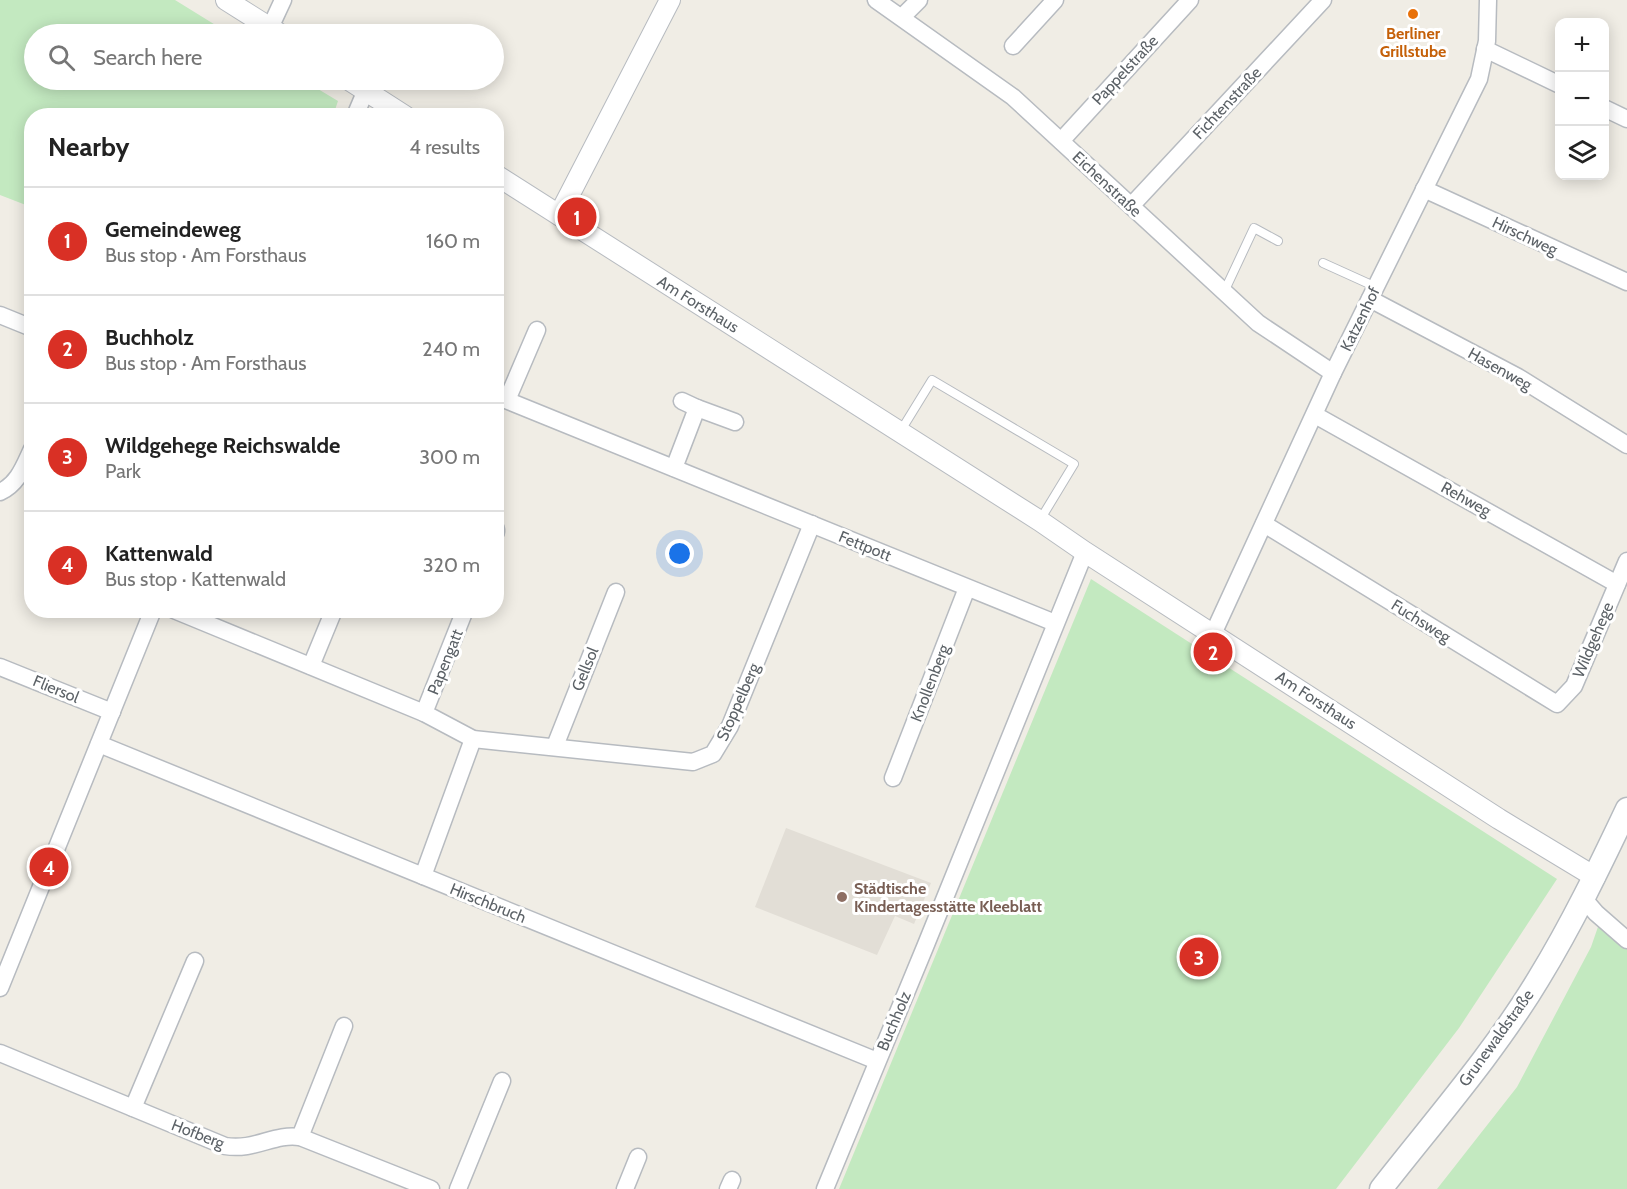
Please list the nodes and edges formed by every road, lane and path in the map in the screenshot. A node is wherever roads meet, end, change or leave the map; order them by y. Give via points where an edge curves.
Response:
1 (226, 0) edge
2 (283, 0) edge
3 (670, 0) edge
4 (876, 0) edge
5 (919, 0) edge
6 (1055, 0) edge
7 (1190, 0) edge
8 (1323, 0) edge
9 (1488, 0) edge
10 (902, 17) junction
11 (264, 24) edge
12 (277, 24) edge
13 (1013, 46) dead end
14 (1485, 49) junction
15 (1555, 84) edge
16 (358, 90) edge
17 (366, 90) edge
18 (356, 108) edge
19 (393, 108) edge
20 (1609, 110) edge
21 (1627, 119) edge
22 (1061, 141) junction
23 (504, 180) edge
24 (1424, 189) junction
25 (1131, 206) junction
26 (559, 215) junction
27 (1278, 241) dead end
28 (1323, 263) dead end
29 (1627, 282) edge
30 (1224, 292) junction
31 (1373, 293) junction
32 (0, 315) edge
33 (24, 325) edge
34 (537, 330) dead end
35 (1333, 373) junction
36 (504, 394) edge
37 (504, 399) edge
38 (1315, 415) junction
39 (735, 422) dead end
40 (900, 432) junction
41 (1627, 445) edge
42 (24, 468) edge
43 (674, 468) junction
44 (0, 492) edge
45 (1040, 521) junction
46 (812, 524) junction
47 (1263, 524) junction
48 (1085, 552) junction
49 (1627, 561) edge
50 (1617, 584) junction
51 (967, 588) junction
52 (616, 592) dead end
53 (150, 618) edge
54 (194, 618) edge
55 (331, 618) edge
56 (462, 618) edge
57 (1055, 623) junction
58 (1213, 634) junction
59 (311, 666) junction
60 (0, 667) edge
61 (1574, 686) joint
62 (112, 712) junction
63 (424, 713) junction
64 (474, 739) junction
65 (99, 744) junction
66 (555, 746) junction
67 (893, 778) dead end
68 (1627, 809) edge
69 (423, 876) junction
70 (1595, 877) junction
71 (1584, 898) junction
72 (1627, 939) edge
73 (195, 962) dead end
74 (0, 988) edge
75 (344, 1026) dead end
76 (0, 1053) edge
77 (877, 1061) junction
78 (502, 1081) dead end
79 (133, 1108) junction
80 (300, 1137) junction
81 (638, 1157) dead end
82 (431, 1189) edge
83 (458, 1189) edge
84 (625, 1189) edge
85 (825, 1189) edge
86 (1381, 1189) edge

1 - 11 street
2 - 12 street
3 - 26 street
4 - 10 street, Eichenstraße
5 - 10 street
6 - 13 street
7 - 22 street, Pappelstraße
8 - 25 street, Fichtenstraße
9 - 14 street, Katzenhof
10 - 22 street, Eichenstraße via 1013,98
14 - 15 street
14 - 24 street, Katzenhof via 1479,79
16 - 18 street
17 - 19 street
20 - 21 street
22 - 25 street, Eichenstraße
23 - 26 street, Am Forsthaus
24 - 29 street, Hirschweg
24 - 31 street, Katzenhof
25 - 30 street, Eichenstraße
26 - 40 street, Am Forsthaus
27 - 30 lane via 1254,228
28 - 31 lane
30 - 35 street, Eichenstraße via 1258,323
31 - 35 street, Katzenhof
31 - 41 street, Hasenweg
32 - 33 street
34 - 36 street, Fettpott
35 - 38 street, Katzenhof
37 - 43 street, Fettpott
38 - 47 street, Katzenhof
38 - 50 street, Rehweg
39 - 43 street via 689,404
40 - 45 street, Am Forsthaus
40 - 45 lane via 932,380 1074,464
42 - 44 street
43 - 46 street, Fettpott
45 - 48 street, Am Forsthaus
46 - 51 street, Fettpott
46 - 66 street, Stoppelberg via 730,726 713,754 693,762
47 - 58 street, Katzenhof
47 - 61 street, Fuchsweg via 1557,704
48 - 57 street, Buchholz
48 - 58 street, Am Forsthaus
49 - 50 street, Wildgehege
50 - 61 street, Wildgehege
51 - 57 street, Fettpott
51 - 67 street, Knollenberg
52 - 66 street, Gellsol
53 - 62 street
54 - 59 street, Stoppelberg
55 - 59 street
56 - 63 street, Papengatt
57 - 77 street, Buchholz
58 - 70 street, Am Forsthaus
59 - 63 street, Stoppelberg
60 - 62 street, Fliersol
62 - 65 street
63 - 64 street, Stoppelberg
64 - 66 street, Stoppelberg
64 - 69 street
65 - 69 street, Hirschbruch
65 - 74 street
68 - 70 main road, Grunewaldstraße
69 - 77 street, Hirschbruch
70 - 71 main road, Grunewaldstraße
71 - 72 street
71 - 86 main road, Grunewaldstraße via 1539,979 1490,1050
73 - 79 street
75 - 80 street
76 - 79 street, Hofberg
77 - 85 street, Buchholz
78 - 83 street
79 - 80 street, Hofberg via 225,1146 254,1146 284,1137
80 - 82 street, Hofberg
81 - 84 street

